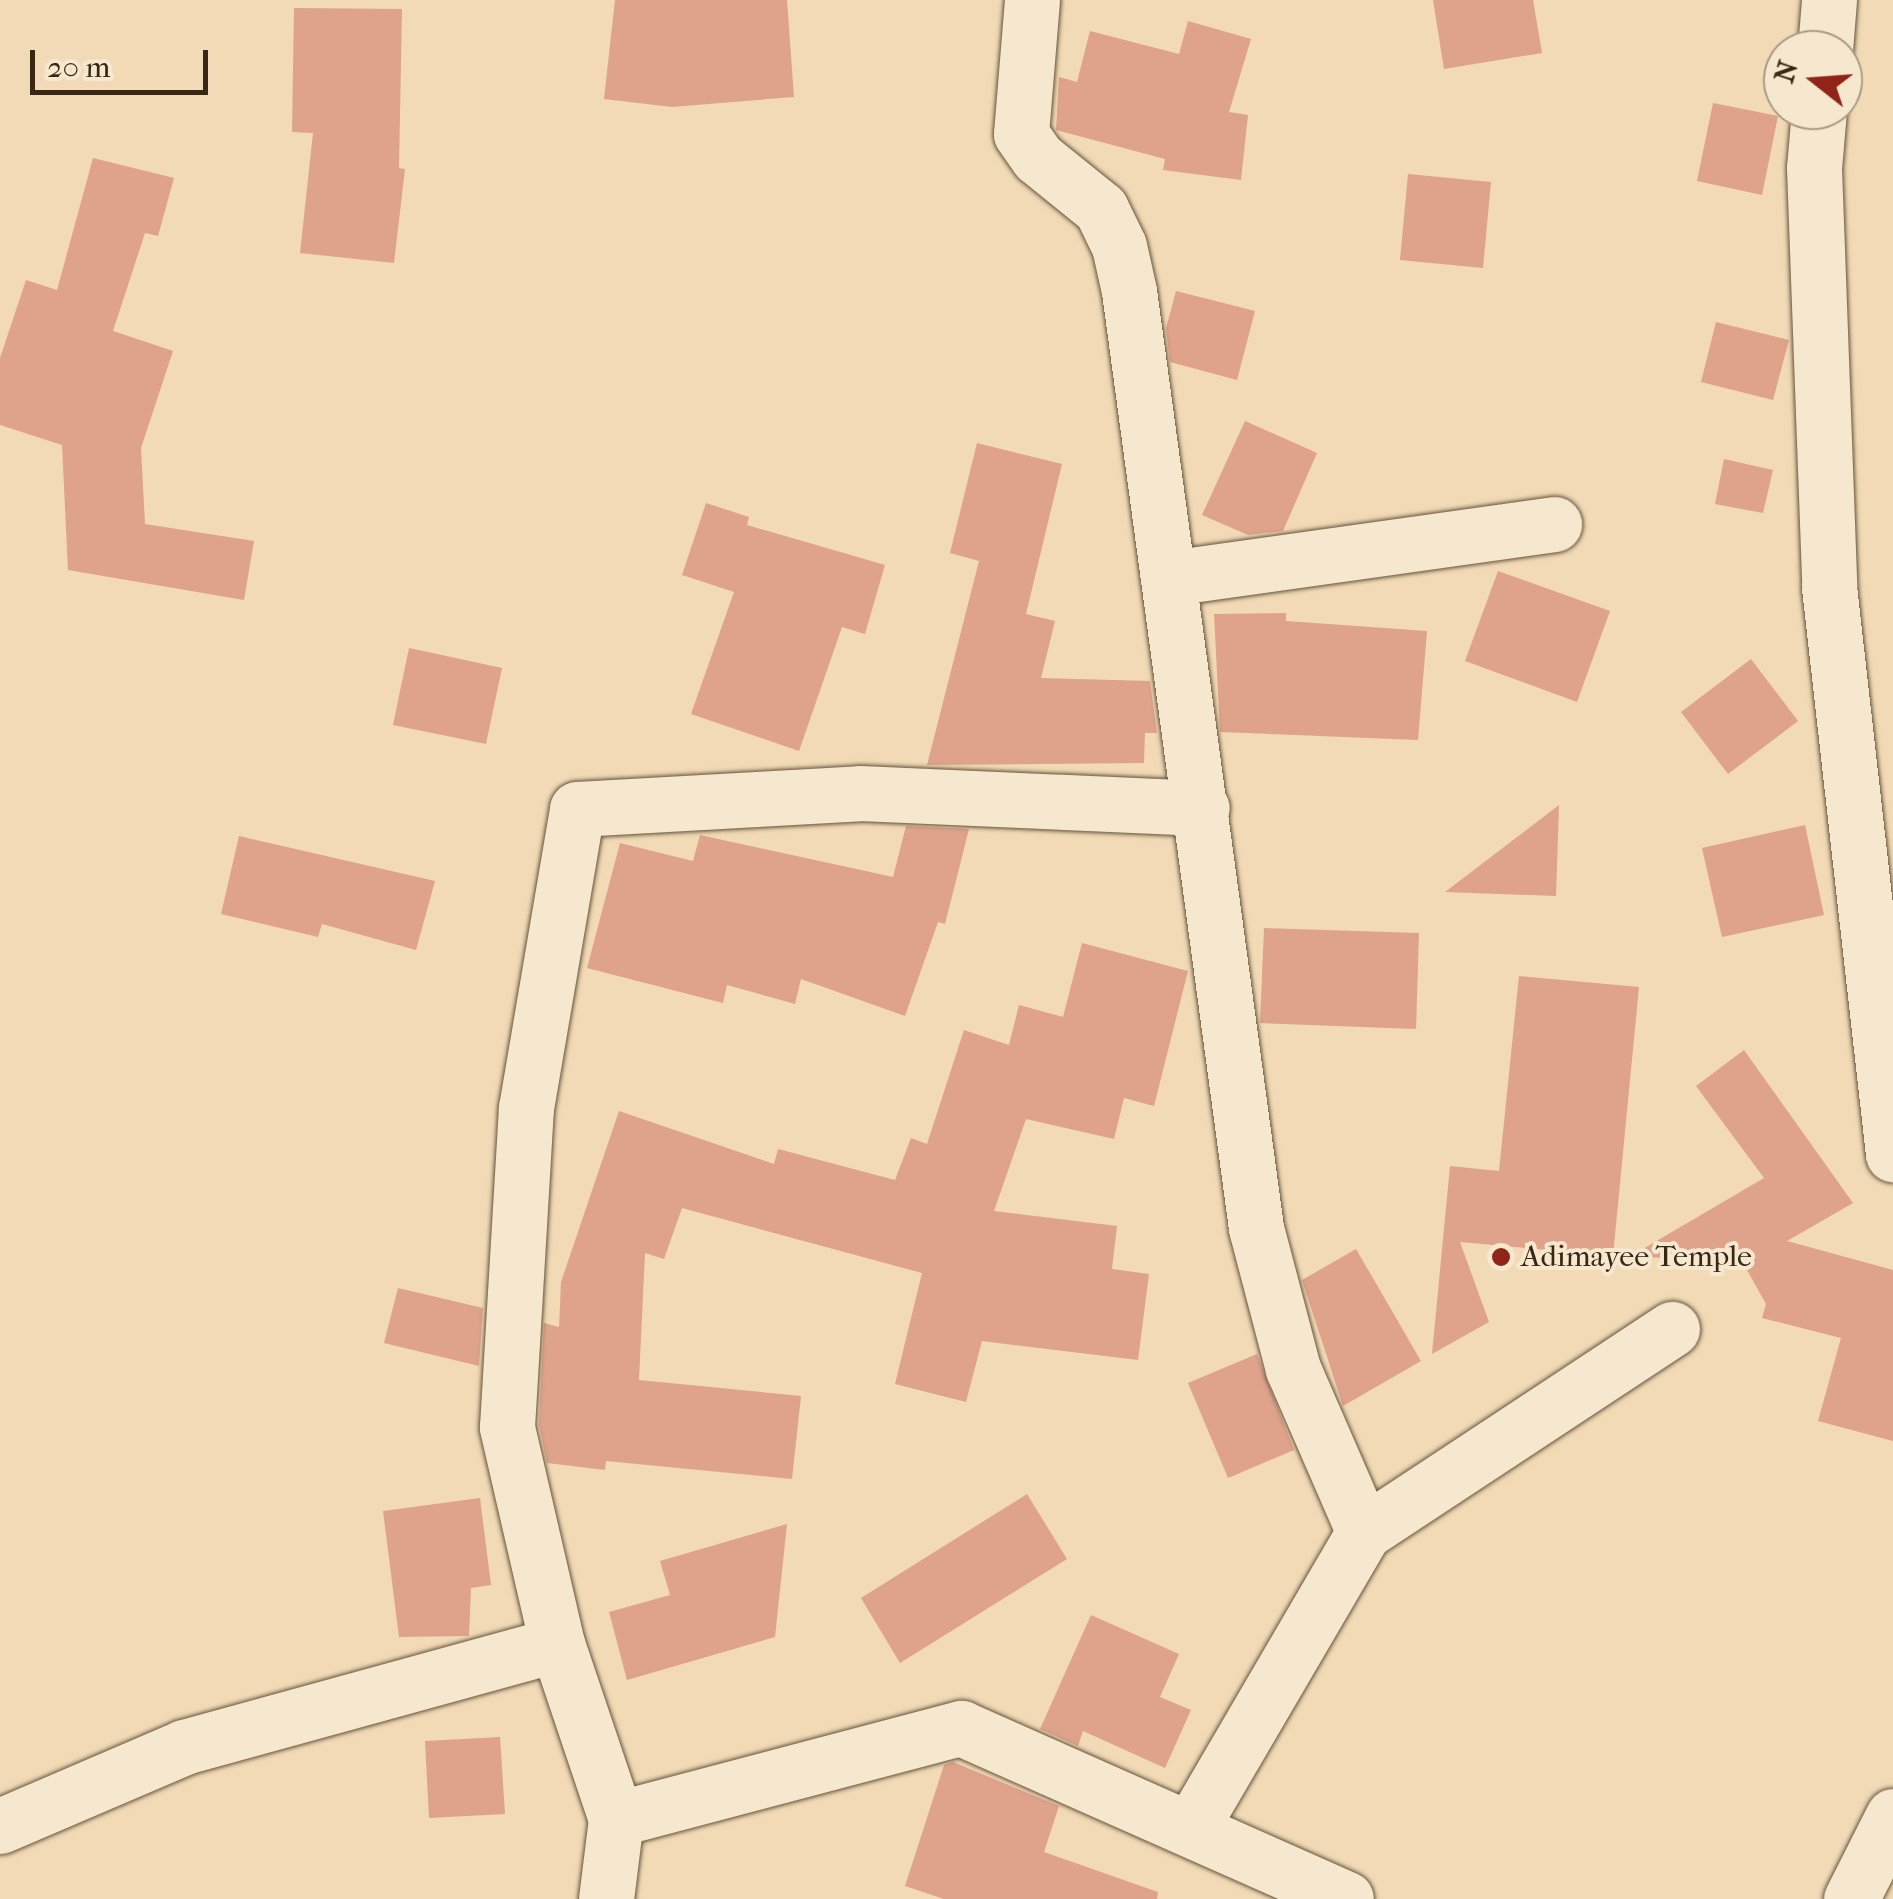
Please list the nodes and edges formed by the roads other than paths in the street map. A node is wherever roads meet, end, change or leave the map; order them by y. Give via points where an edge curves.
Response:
1 (1032, 0) edge
2 (1829, 0) edge
3 (1827, 30) edge
4 (1818, 130) edge
5 (1554, 524) dead end
6 (1170, 578) junction
7 (1202, 808) junction
8 (1893, 1154) edge
9 (1672, 1330) dead end
10 (1364, 1532) junction
11 (557, 1644) junction
12 (1893, 1816) edge
13 (616, 1819) junction
14 (0, 1826) edge
15 (1192, 1826) junction
16 (606, 1899) edge
17 (1346, 1899) edge
18 (1851, 1899) edge

1 - 6 street via 1021,134 1038,158 1100,210 1120,246
2 - 3 street
4 - 8 street via 1829,587
5 - 6 street
6 - 7 street
7 - 10 street via 1256,1228 1294,1369
7 - 11 street via 860,792 578,810 526,1108 507,1427
9 - 10 street
10 - 15 street
11 - 13 street
11 - 14 street via 184,1747
12 - 18 street
13 - 15 street via 960,1728
13 - 16 street
15 - 17 street

